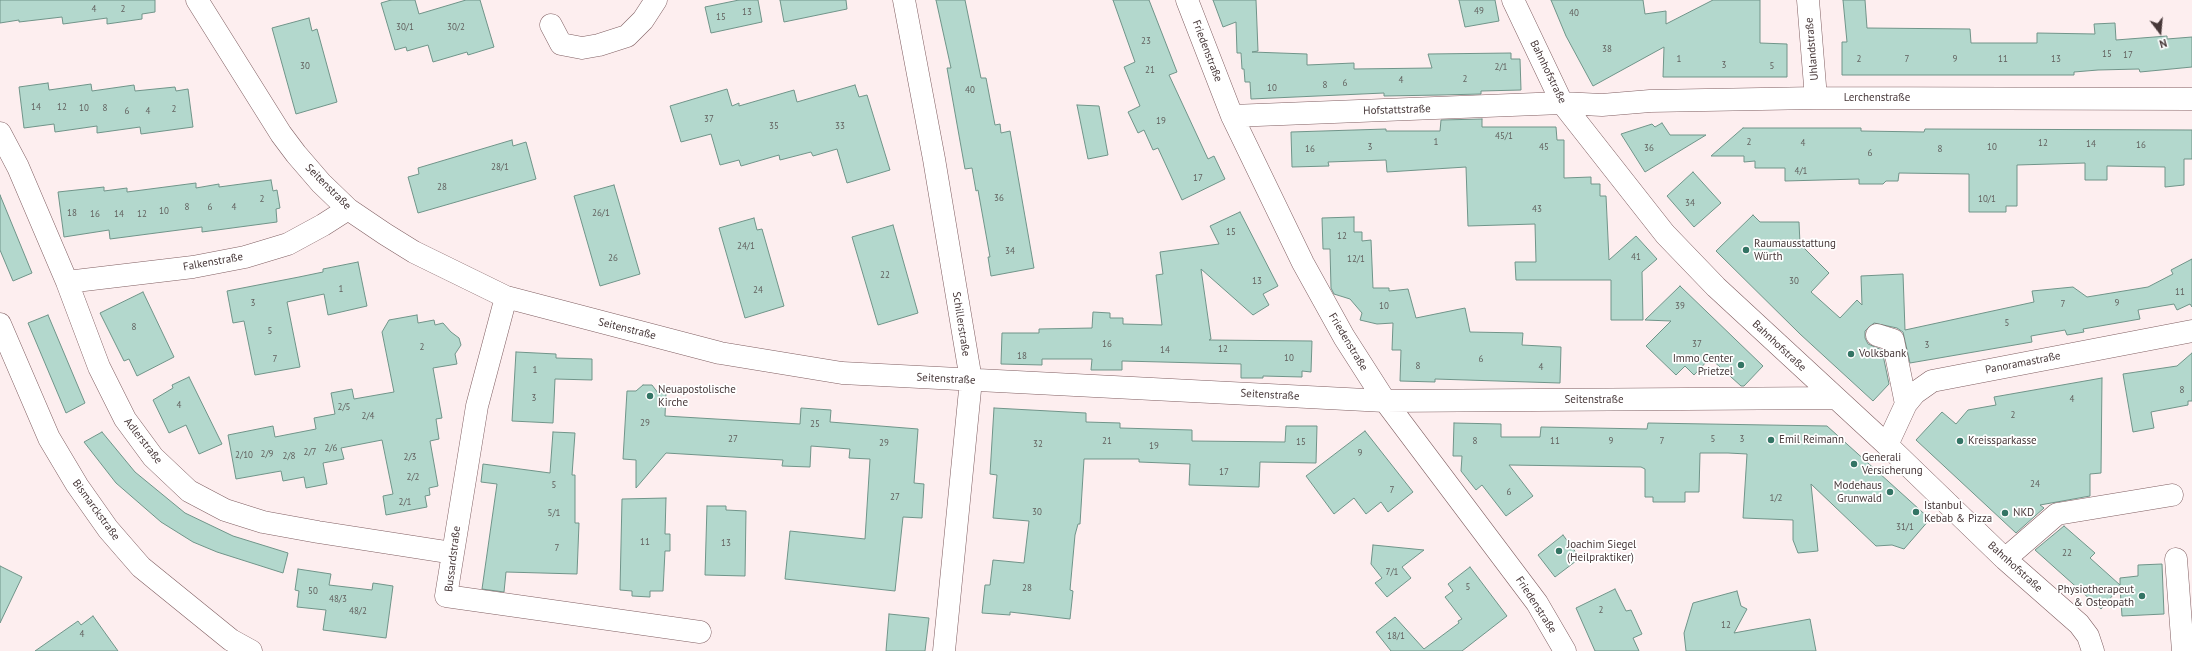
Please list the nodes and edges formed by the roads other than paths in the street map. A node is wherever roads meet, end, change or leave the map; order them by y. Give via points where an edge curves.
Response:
1 (197, 0) edge
2 (656, 0) edge
3 (904, 0) edge
4 (1187, 0) edge
5 (1513, 0) edge
6 (1808, 0) edge
7 (551, 25) dead end
8 (1816, 98) junction
9 (2192, 99) edge
10 (1562, 104) junction
11 (1232, 116) junction
12 (0, 133) edge
13 (348, 209) junction
14 (67, 282) junction
15 (506, 297) junction
16 (0, 324) edge
17 (2192, 331) edge
18 (1877, 335) dead end
19 (971, 380) junction
20 (1835, 398) junction
21 (1385, 401) junction
22 (1906, 404) junction
23 (1887, 445) junction
24 (2172, 495) dead end
25 (453, 553) junction
26 (2176, 558) dead end
27 (2005, 559) junction
28 (700, 632) dead end
29 (250, 651) edge
30 (944, 651) edge
31 (1565, 651) edge
32 (2093, 651) edge
33 (2183, 651) edge

1 - 13 street, Seitenstraße via 281,134 321,183
2 - 7 street via 643,20 627,36 599,45 582,48 561,44
3 - 19 street, Schillerstraße
4 - 11 street, Friedenstraße
5 - 10 street, Bahnhofstraße
6 - 8 street, Uhlandstraße
8 - 9 street, Lerchenstraße
8 - 10 street, Lerchenstraße
10 - 11 street, Hofstattstraße
10 - 20 street, Bahnhofstraße via 1664,234 1716,287
11 - 21 street, Friedenstraße via 1303,263 1344,337
12 - 14 street, Adlerstraße via 18,167
13 - 14 street, Falkenstraße via 323,226 288,244 245,257 193,267
13 - 15 street, Seitenstraße via 414,252
14 - 25 street, Adlerstraße via 99,367 125,419 153,457 189,491 225,510 263,522
15 - 19 street, Seitenstraße via 720,353 842,373
15 - 25 street, Bussardstraße via 477,406
16 - 29 street, Bismarckstraße via 49,438 76,485 108,529 141,567 231,640
17 - 22 street, Panoramastraße via 1932,381 1915,393
18 - 22 street via 1893,340
19 - 21 street, Seitenstraße
19 - 30 street, Schillerstraße
20 - 21 street, Seitenstraße
20 - 23 street, Bahnhofstraße
21 - 31 street, Friedenstraße via 1537,603
22 - 23 street, Panoramastraße
23 - 27 street, Bahnhofstraße
24 - 27 street via 2057,514
25 - 28 street, Bussardstraße via 446,596
26 - 33 street
27 - 32 street, Bahnhofstraße via 2079,624 2088,636

